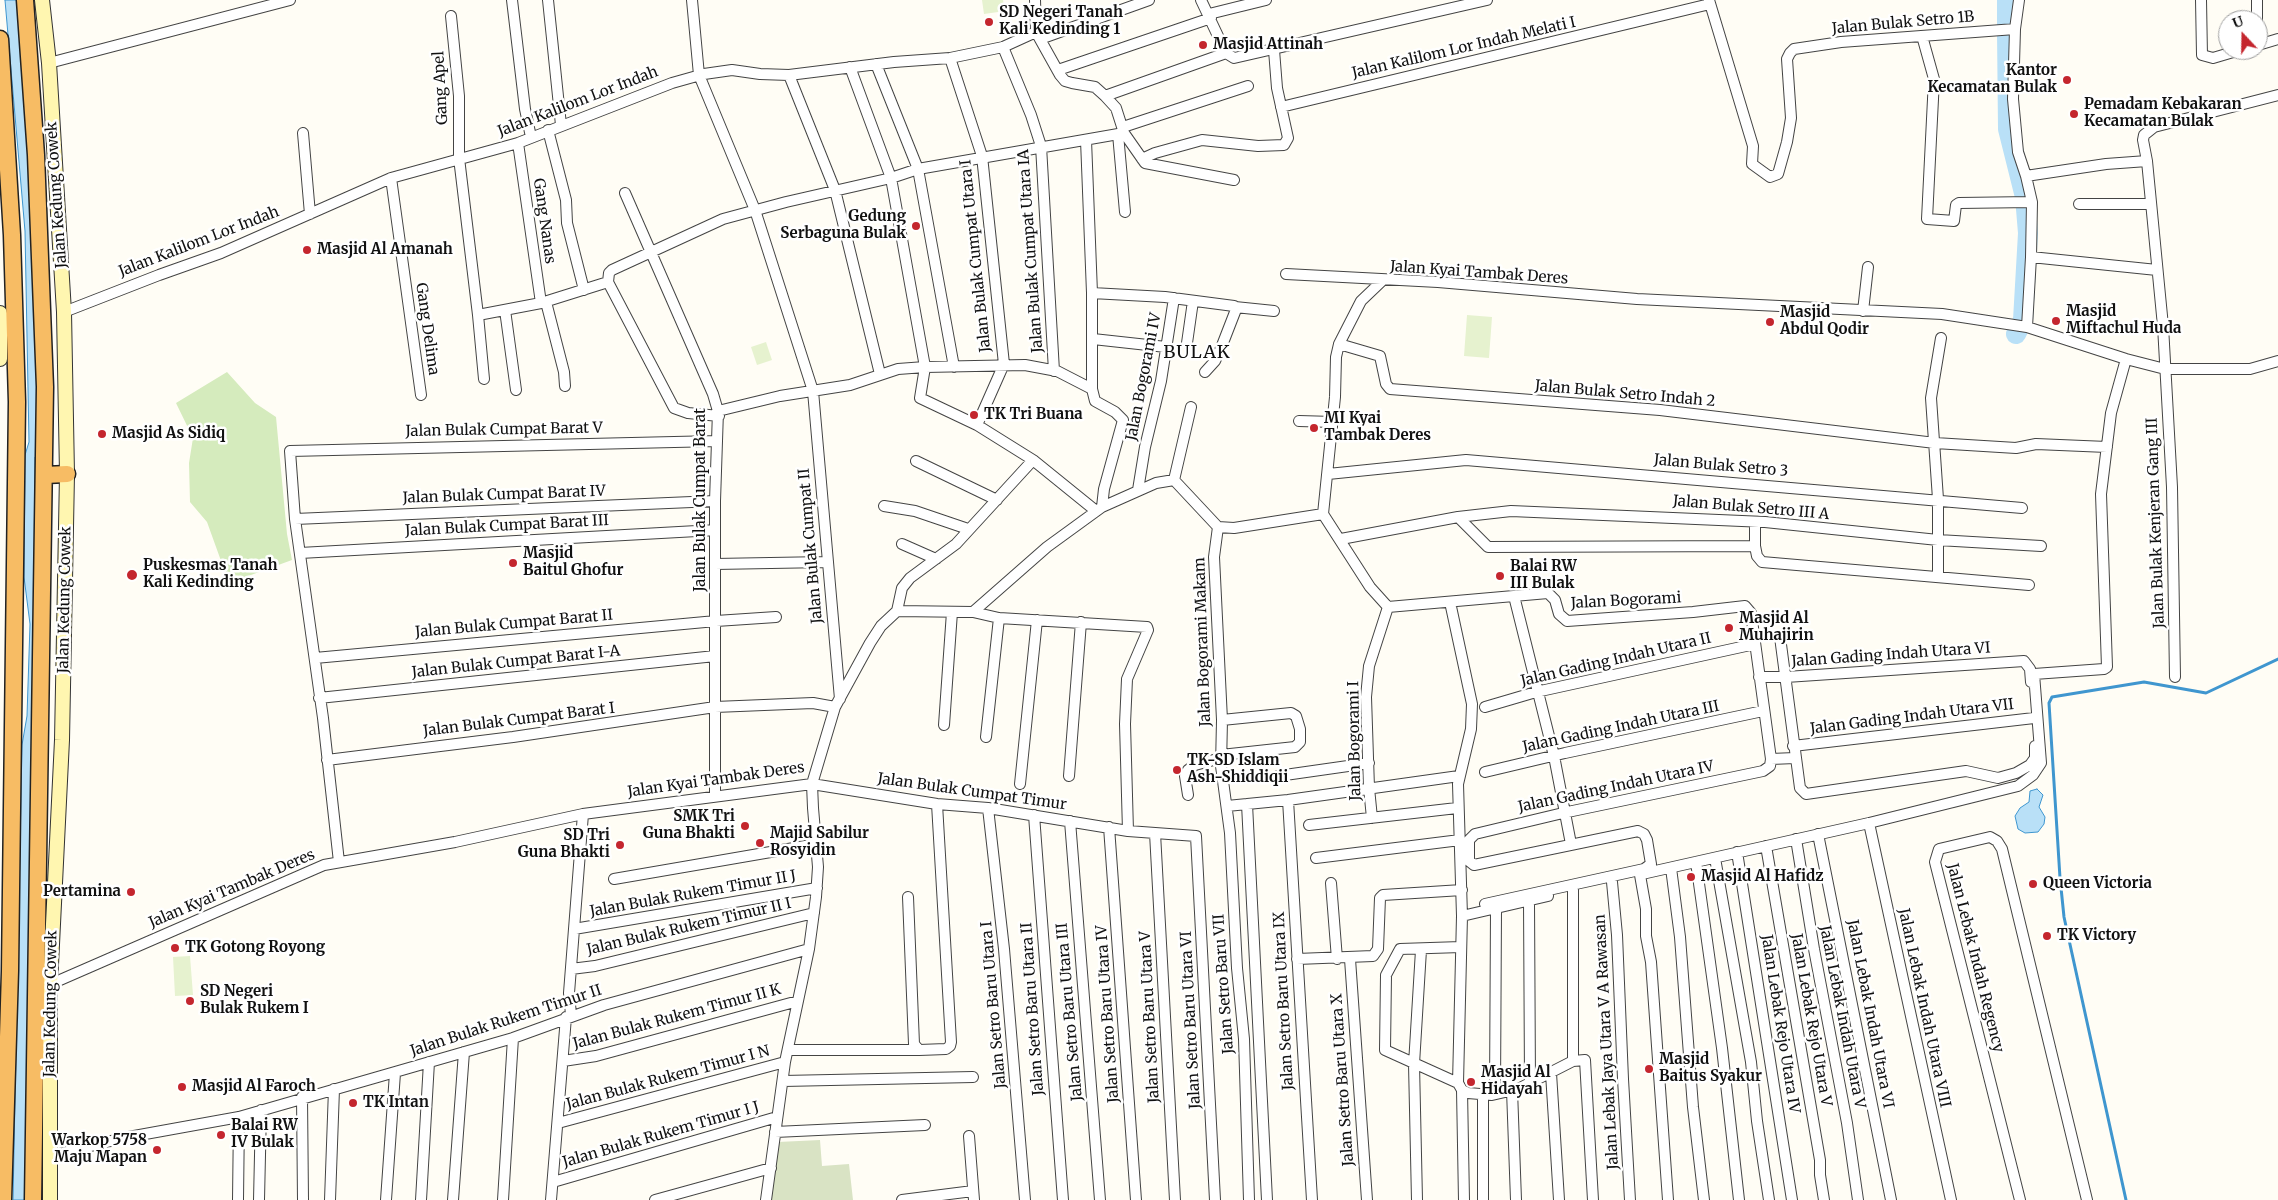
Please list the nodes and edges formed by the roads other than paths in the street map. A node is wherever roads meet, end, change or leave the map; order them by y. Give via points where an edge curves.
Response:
1 (24, 0) edge
2 (42, 0) edge
3 (290, 0) edge
4 (512, 0) edge
5 (548, 0) edge
6 (692, 0) edge
7 (1035, 0) edge
8 (1149, 0) edge
9 (1201, 0) edge
10 (1266, 0) edge
11 (1487, 0) edge
12 (2019, 0) edge
13 (2201, 0) edge
14 (1710, 2) edge
15 (451, 16) dead end
16 (1210, 16) junction
17 (2014, 29) junction
18 (1038, 36) junction
19 (1922, 36) junction
20 (0, 39) edge
21 (1003, 47) junction
22 (1274, 50) junction
23 (1226, 53) junction
24 (2218, 57) edge
25 (950, 58) junction
26 (49, 63) junction
27 (876, 64) junction
28 (850, 67) junction
29 (1058, 70) junction
30 (699, 75) junction
31 (788, 75) junction
32 (1248, 86) dead end
33 (2278, 95) edge
34 (1105, 96) junction
35 (1281, 107) junction
36 (561, 124) junction
37 (548, 130) junction
38 (1122, 131) junction
39 (303, 133) dead end
40 (531, 137) junction
41 (1086, 140) junction
42 (518, 143) junction
43 (1041, 146) junction
44 (982, 156) junction
45 (459, 158) junction
46 (1142, 159) junction
47 (2147, 161) junction
48 (918, 169) junction
49 (2026, 176) junction
50 (391, 178) junction
51 (891, 178) junction
52 (1234, 180) dead end
53 (834, 190) junction
54 (625, 193) dead end
55 (2027, 202) junction
56 (2079, 204) dead end
57 (2151, 204) junction
58 (755, 210) junction
59 (1125, 212) dead end
60 (310, 214) junction
61 (652, 252) junction
62 (2031, 257) junction
63 (1868, 267) dead end
64 (2158, 270) junction
65 (1286, 274) dead end
66 (1383, 280) junction
67 (608, 282) junction
68 (584, 290) junction
69 (1092, 293) junction
70 (1174, 298) junction
71 (1193, 301) junction
72 (544, 302) junction
73 (1235, 307) junction
74 (505, 310) junction
75 (1274, 311) dead end
76 (1863, 311) junction
77 (64, 312) junction
78 (0, 313) edge
79 (478, 315) junction
80 (2022, 326) junction
81 (0, 332) edge
82 (1941, 338) dead end
83 (1093, 339) junction
84 (1187, 343) dead end
85 (1339, 344) junction
86 (1166, 347) junction
87 (2126, 359) junction
88 (0, 360) edge
89 (2278, 361) edge
90 (1004, 364) junction
91 (925, 367) junction
92 (954, 367) junction
93 (2165, 369) junction
94 (1054, 371) junction
95 (1205, 372) dead end
96 (880, 374) junction
97 (484, 378) dead end
98 (564, 386) dead end
99 (1092, 389) junction
100 (516, 390) dead end
101 (813, 391) junction
102 (421, 395) dead end
103 (1191, 407) dead end
104 (718, 414) junction
105 (1299, 421) dead end
106 (1333, 422) junction
107 (977, 424) junction
108 (717, 441) junction
109 (1935, 443) junction
110 (2107, 447) junction
111 (1033, 460) junction
112 (916, 461) dead end
113 (67, 474) junction
114 (1328, 474) junction
115 (45, 475) junction
116 (1174, 480) junction
117 (1138, 490) junction
118 (1938, 499) junction
119 (997, 500) junction
120 (715, 501) junction
121 (884, 506) dead end
122 (2022, 508) dead end
123 (1099, 509) junction
124 (1323, 514) junction
125 (1458, 517) junction
126 (295, 519) junction
127 (1755, 522) junction
128 (1218, 527) junction
129 (968, 529) junction
130 (715, 530) junction
131 (1340, 539) junction
132 (1938, 540) junction
133 (902, 544) dead end
134 (1755, 546) junction
135 (2041, 546) dead end
136 (300, 553) junction
137 (936, 559) junction
138 (826, 562) junction
139 (715, 564) junction
140 (1938, 577) junction
141 (2029, 585) dead end
142 (30, 589) junction
143 (1514, 596) junction
144 (1450, 602) junction
145 (1388, 607) junction
146 (896, 611) junction
147 (952, 612) junction
148 (973, 612) junction
149 (30, 617) junction
150 (776, 617) dead end
151 (999, 618) junction
152 (1037, 620) junction
153 (716, 621) junction
154 (1081, 622) junction
155 (1780, 637) dead end
156 (1755, 644) junction
157 (715, 656) junction
158 (315, 658) junction
159 (1759, 677) junction
160 (2175, 677) dead end
161 (1786, 678) junction
162 (1536, 692) junction
163 (319, 698) junction
164 (838, 703) junction
165 (715, 707) junction
166 (1485, 707) dead end
167 (1763, 711) junction
168 (2034, 718) junction
169 (1222, 720) junction
170 (944, 725) dead end
171 (986, 737) dead end
172 (1794, 746) junction
173 (1554, 756) junction
174 (1783, 759) junction
175 (327, 760) junction
176 (1221, 760) junction
177 (1368, 763) junction
178 (1485, 772) dead end
179 (1069, 776) dead end
180 (1278, 776) dead end
181 (1459, 776) junction
182 (812, 784) junction
183 (1020, 784) dead end
184 (1369, 788) junction
185 (1188, 795) dead end
186 (715, 796) junction
187 (1288, 800) junction
188 (937, 804) junction
189 (1247, 804) junction
190 (1227, 806) junction
191 (988, 808) junction
192 (1457, 808) junction
193 (1563, 813) junction
194 (583, 814) junction
195 (1034, 815) junction
196 (1372, 818) junction
197 (1070, 821) junction
198 (1868, 823) junction
199 (1309, 825) dead end
200 (1109, 827) junction
201 (1128, 831) junction
202 (1155, 833) junction
203 (1818, 834) junction
204 (1198, 839) joint
205 (1796, 839) junction
206 (1460, 840) junction
207 (817, 844) junction
208 (1571, 844) junction
209 (1766, 846) junction
210 (1737, 852) junction
211 (1316, 858) dead end
212 (1715, 858) junction
213 (339, 862) junction
214 (1696, 862) junction
215 (1671, 868) junction
216 (1640, 874) junction
217 (614, 879) dead end
218 (1612, 882) junction
219 (1332, 883) dead end
220 (817, 888) junction
221 (1462, 890) junction
222 (1573, 890) junction
223 (908, 897) dead end
224 (1529, 901) junction
225 (1485, 904) dead end
226 (1496, 909) junction
227 (814, 913) junction
228 (1462, 916) junction
229 (574, 929) junction
230 (809, 948) junction
231 (1461, 948) junction
232 (1421, 950) junction
233 (1350, 958) junction
234 (1297, 959) junction
235 (1337, 959) junction
236 (571, 969) junction
237 (5, 971) edge
238 (43, 987) junction
239 (798, 1001) junction
240 (568, 1016) junction
241 (513, 1038) junction
242 (788, 1050) junction
243 (919, 1050) junction
244 (464, 1052) junction
245 (563, 1061) junction
246 (1574, 1061) junction
247 (428, 1062) junction
248 (785, 1062) junction
249 (1414, 1064) junction
250 (395, 1073) junction
251 (1551, 1073) junction
252 (973, 1077) dead end
253 (783, 1081) junction
254 (1530, 1083) junction
255 (1460, 1086) junction
256 (334, 1089) junction
257 (1512, 1090) junction
258 (1495, 1094) junction
259 (1483, 1095) junction
260 (302, 1098) junction
261 (261, 1110) junction
262 (239, 1117) junction
263 (777, 1117) junction
264 (558, 1122) junction
265 (925, 1125) dead end
266 (775, 1132) junction
267 (969, 1136) dead end
268 (51, 1156) junction
269 (771, 1168) junction
270 (553, 1182) junction
271 (974, 1196) edge
272 (909, 1199) edge
273 (2, 1200) edge
274 (33, 1200) edge
275 (50, 1200) edge
276 (238, 1200) edge
277 (258, 1200) edge
278 (303, 1200) edge
279 (330, 1200) edge
280 (386, 1200) edge
281 (421, 1200) edge
282 (453, 1200) edge
283 (503, 1200) edge
284 (551, 1200) edge
285 (655, 1200) edge
286 (766, 1200) edge
287 (1025, 1200) edge
288 (1063, 1200) edge
289 (1100, 1200) edge
290 (1136, 1200) edge
291 (1175, 1200) edge
292 (1215, 1200) edge
293 (1249, 1200) edge
294 (1267, 1200) edge
295 (1312, 1200) edge
296 (1367, 1200) edge
297 (1417, 1200) edge
298 (1464, 1200) edge
299 (1483, 1200) edge
300 (1516, 1200) edge
301 (1559, 1200) edge
302 (1593, 1200) edge
303 (1630, 1200) edge
304 (1668, 1200) edge
305 (1704, 1200) edge
306 (1738, 1200) edge
307 (1769, 1200) edge
308 (1792, 1200) edge
309 (1824, 1200) edge
310 (1858, 1200) edge
311 (1891, 1200) edge
312 (1951, 1200) edge
313 (2020, 1200) edge
314 (2087, 1200) edge

1 - 115 highway, Jalan Kedung Cowek via 37,184
2 - 26 main road, Jalan Kedung Cowek
3 - 26 street
4 - 40 street
5 - 36 street
6 - 30 street, Jalan Bulak Cumpat II
7 - 18 street
8 - 18 street, Jalan Kalilom Lor Indah
9 - 16 street
10 - 16 street
11 - 22 street
12 - 17 street
13 - 24 street via 2202,55
14 - 19 street, Jalan Bulak Setro 1B via 1753,146 1752,164 1770,176 1778,174 1791,118 1787,59 1790,52 1841,42
14 - 35 street, Jalan Kalilom Lor Indah Melati I
15 - 45 street, Gang Apel via 459,96
16 - 23 street
16 - 29 street
17 - 19 street, Jalan Bulak Setro 1B
17 - 49 street via 2013,99 2018,152
18 - 21 street, Jalan Kalilom Lor Indah
18 - 29 street
19 - 55 street via 1934,79 1927,220 1954,221 1959,203
20 - 142 highway, Jalan Kedung Cowek via 12,235 17,402
21 - 25 street, Jalan Kalilom Lor Indah
21 - 43 street, Jalan Bulak Cumpat Utara IA
22 - 23 street via 1241,58
22 - 35 street
23 - 34 street
25 - 27 street, Jalan Kalilom Lor Indah
25 - 44 street, Jalan Bulak Cumpat Utara I
26 - 77 main road, Jalan Kedung Cowek
27 - 28 street, Jalan Kalilom Lor Indah
27 - 48 street
28 - 31 street, Jalan Kalilom Lor Indah
28 - 51 street
29 - 34 street via 1065,81 1095,87
30 - 31 street, Jalan Kalilom Lor Indah via 732,70
30 - 36 street, Jalan Kalilom Lor Indah
30 - 58 street, Jalan Bulak Cumpat II
31 - 53 street
32 - 38 street
33 - 47 street, Jalan Bulak Kenjeran Gang III via 2154,127 2144,135
34 - 38 street via 1116,108
35 - 46 street via 1288,138 1284,145 1258,146 1202,140 1154,152
36 - 37 street, Jalan Kalilom Lor Indah
37 - 40 street, Jalan Kalilom Lor Indah
37 - 68 street
38 - 41 street
38 - 46 street
38 - 59 street
39 - 60 street
40 - 42 street, Jalan Kalilom Lor Indah
41 - 43 street
41 - 69 street
42 - 45 street, Jalan Kalilom Lor Indah
42 - 72 street, Gang Nanas
43 - 44 street
43 - 94 street, Jalan Bulak Cumpat Utara IA
44 - 48 street
44 - 90 street, Jalan Bulak Cumpat Utara I
45 - 50 street, Jalan Kalilom Lor Indah
45 - 79 street, Gang Apel
46 - 52 street via 1148,165
47 - 49 street
47 - 57 street, Jalan Bulak Kenjeran Gang III
48 - 51 street
48 - 92 street
49 - 55 street
50 - 60 street, Jalan Kalilom Lor Indah
50 - 102 street, Gang Delima
51 - 53 street
51 - 91 street
53 - 58 street
53 - 96 street
54 - 61 street, Jalan Bulak Cumpat Barat
55 - 62 street
56 - 57 street
57 - 64 street, Jalan Bulak Kenjeran Gang III
58 - 61 street via 723,220
58 - 101 street, Jalan Bulak Cumpat II
60 - 77 street, Jalan Kalilom Lor Indah via 221,253
61 - 67 street via 612,270
61 - 104 street, Jalan Bulak Cumpat Barat
62 - 64 street
62 - 80 street
63 - 76 street
64 - 93 street, Jalan Bulak Kenjeran Gang III
65 - 66 street
66 - 76 street, Jalan Kyai Tambak Deres via 1637,299
66 - 85 street, Jalan Kyai Tambak Deres via 1361,301
67 - 68 street
67 - 104 street via 674,408 688,413
68 - 72 street
69 - 70 street
69 - 83 street
70 - 71 street
70 - 86 street, Jalan Bogorami IV
71 - 73 street
71 - 84 street
72 - 74 street
72 - 98 street, Gang Nanas via 564,372
73 - 75 street
73 - 95 street via 1221,348
74 - 79 street
74 - 100 street
76 - 80 street, Jalan Kyai Tambak Deres via 1942,314
77 - 113 main road, Jalan Kedung Cowek
78 - 81 main road
79 - 97 street, Gang Apel
80 - 87 street, Jalan Kyai Tambak Deres
81 - 88 main road
82 - 109 street via 1931,398
83 - 86 street
83 - 99 street
85 - 106 street, Jalan Kyai Tambak Deres
85 - 109 street, Jalan Bulak Setro Indah 2 via 1380,356 1390,389 1660,410
86 - 117 street, Jalan Bogorami IV
87 - 93 street, Jalan Kyai Tambak Deres
87 - 110 street
89 - 93 street, Jalan Kyai Tambak Deres via 2250,369
90 - 92 street
90 - 94 street
90 - 107 street
91 - 92 street
91 - 96 street
91 - 107 street via 921,399
93 - 160 street, Jalan Bulak Kenjeran Gang III via 2172,487
94 - 99 street
96 - 101 street via 850,385
99 - 123 street via 1095,401 1115,412 1122,420
101 - 104 street via 780,396
101 - 138 street, Jalan Bulak Cumpat II
103 - 116 street
104 - 108 street, Jalan Bulak Cumpat Barat
105 - 106 street
106 - 114 street, Jalan Kyai Tambak Deres
107 - 111 street
108 - 120 street, Jalan Bulak Cumpat Barat
108 - 126 street, Jalan Bulak Cumpat Barat V via 292,450 289,452
109 - 110 street via 2016,448 2036,444
109 - 118 street
110 - 198 street via 2101,494 2107,667 2034,674 2041,763 2021,785
111 - 119 street
111 - 123 street
112 - 119 street
113 - 115 highway
113 - 238 main road, Jalan Kedung Cowek via 62,740
114 - 118 street, Jalan Bulak Setro 3 via 1466,460
114 - 124 street, Jalan Kyai Tambak Deres
115 - 142 highway, Jalan Kedung Cowek
116 - 117 street
116 - 128 street
117 - 123 street
118 - 122 street, Jalan Bulak Setro 3
118 - 132 street
119 - 129 street
120 - 126 street, Jalan Bulak Cumpat Barat IV
120 - 130 street, Jalan Bulak Cumpat Barat
121 - 129 street via 915,511
123 - 148 street via 1047,547
124 - 128 street via 1234,528
124 - 131 street
125 - 127 street, Jalan Bulak Setro III A via 1511,511
125 - 131 street, Jalan Bulak Setro III A
125 - 134 street via 1488,548
126 - 136 street
127 - 132 street, Jalan Bulak Setro III A
127 - 134 street
128 - 169 street, Jalan Bogorami Makam via 1214,557
129 - 137 street via 956,544
130 - 136 street, Jalan Bulak Cumpat Barat III
130 - 139 street, Jalan Bulak Cumpat Barat
131 - 145 street via 1370,586
132 - 135 street, Jalan Bulak Setro III A
132 - 140 street
133 - 137 street
134 - 140 street via 1762,562
136 - 158 street
137 - 146 street via 902,588
138 - 139 street
138 - 164 street, Jalan Bulak Cumpat II
139 - 153 street, Jalan Bulak Cumpat Barat
140 - 141 street
142 - 149 highway, Jalan Kedung Cowek
142 - 149 highway, Jalan Kedung Cowek
143 - 144 street, Jalan Bogorami
143 - 156 street, Jalan Bogorami via 1548,593 1555,600 1559,614 1567,621 1745,606 1752,613
143 - 162 street
144 - 145 street, Jalan Bogorami
144 - 181 street via 1472,704 1471,729
145 - 177 street, Jalan Bogorami I via 1369,666 1366,697
146 - 147 street
146 - 164 street, Jalan Kyai Tambak Deres via 870,643
147 - 148 street
147 - 170 street
148 - 151 street
149 - 237 highway, Jalan Kedung Cowek
149 - 238 highway, Jalan Kedung Cowek
150 - 153 street, Jalan Bulak Cumpat Barat II
151 - 152 street
151 - 171 street
152 - 154 street
152 - 183 street
153 - 157 street, Jalan Bulak Cumpat Barat
153 - 158 street, Jalan Bulak Cumpat Barat II
154 - 179 street
154 - 201 street via 1148,628 1126,679
155 - 161 street, Jalan Gading Indah Utara VII
156 - 159 street
156 - 162 street, Jalan Gading Indah Utara II
157 - 163 street, Jalan Bulak Cumpat Barat I-A
157 - 165 street, Jalan Bulak Cumpat Barat
158 - 163 street
159 - 161 street, Jalan Gading Indah Utara VI
159 - 167 street
161 - 168 street, Jalan Gading Indah Utara VI via 2024,661 2030,669
161 - 172 street, Jalan Gading Indah Utara VII
162 - 166 street, Jalan Gading Indah Utara II
162 - 173 street
163 - 175 street
164 - 165 street, Jalan Bulak Cumpat Barat I
164 - 182 street, Jalan Kyai Tambak Deres
165 - 175 street, Jalan Bulak Cumpat Barat I
165 - 186 street, Jalan Bulak Cumpat Barat
167 - 173 street, Jalan Gading Indah Utara III
167 - 174 street
168 - 172 street, Jalan Gading Indah Utara VII
168 - 174 street, Jalan Gading Indah Utara VII via 2035,758 2016,773 1998,778 1966,771 1806,794
169 - 176 street, Jalan Bogorami Makam
169 - 176 street via 1291,713 1296,716 1300,742 1296,747
172 - 174 street, Jalan Gading Indah Utara VII
173 - 178 street, Jalan Gading Indah Utara III
173 - 193 street
174 - 193 street, Jalan Gading Indah Utara IV via 1763,771
175 - 213 street
176 - 185 street via 1195,765 1188,770 1185,776
176 - 190 street, Jalan Setro Baru VII
177 - 180 street
177 - 184 street, Jalan Bogorami I
181 - 184 street
181 - 192 street
182 - 186 street, Jalan Kyai Tambak Deres
182 - 188 street, Jalan Bulak Cumpat Timur
182 - 207 street
184 - 187 street
184 - 196 street, Jalan Bogorami I
186 - 194 street, Jalan Kyai Tambak Deres
187 - 189 street
187 - 234 street, Jalan Setro Baru Utara IX
188 - 191 street, Jalan Bulak Cumpat Timur
188 - 243 street via 951,1042 946,1049
189 - 190 street
189 - 294 street
190 - 293 street, Jalan Setro Baru VII via 1244,1039
191 - 195 street, Jalan Bulak Cumpat Timur
191 - 287 street, Jalan Setro Baru Utara I via 1004,949
192 - 196 street
192 - 206 street
193 - 208 street
193 - 208 street, Jalan Gading Indah Utara IV via 1475,834 1469,840 1469,861 1474,865
194 - 213 street, Jalan Kyai Tambak Deres via 455,842
194 - 229 street
195 - 197 street, Jalan Bulak Cumpat Timur
195 - 288 street, Jalan Setro Baru Utara II
196 - 199 street
197 - 200 street, Jalan Bulak Cumpat Timur
197 - 289 street, Jalan Setro Baru Utara III
198 - 203 street
198 - 312 street, Jalan Lebak Indah Utara VIII
200 - 201 street, Jalan Bulak Cumpat Timur
200 - 290 street, Jalan Setro Baru Utara IV
201 - 202 street, Jalan Bulak Cumpat Timur
202 - 204 street, Jalan Bulak Cumpat Timur via 1194,835
202 - 291 street, Jalan Setro Baru Utara V
203 - 205 street
203 - 311 street, Jalan Lebak Indah Utara VI
204 - 292 street, Jalan Setro Baru Utara VI
205 - 209 street
205 - 310 street, Jalan Lebak Indah Utara V
206 - 211 street
206 - 221 street
207 - 217 street
207 - 220 street
208 - 225 street via 1638,831 1647,840 1651,864 1644,869
209 - 210 street
209 - 309 street, Jalan Lebak Rejo Utara V via 1820,1160
210 - 212 street
210 - 308 street, Jalan Lebak Rejo Utara IV
212 - 214 street
212 - 307 street via 1751,1062
213 - 238 street, Jalan Kyai Tambak Deres
214 - 215 street
214 - 306 street via 1722,1048
215 - 216 street
215 - 305 street
216 - 218 street
216 - 304 street via 1651,962
218 - 222 street
218 - 303 street, Jalan Lebak Jaya Utara V A Rawasan
219 - 235 street
220 - 227 street
220 - 229 street, Jalan Bulak Rukem Timur II J
221 - 228 street
221 - 233 street via 1383,895 1380,898 1377,953
222 - 224 street
222 - 246 street
223 - 243 street via 914,1044
224 - 226 street
224 - 254 street
226 - 228 street
226 - 258 street
227 - 230 street
227 - 236 street, Jalan Bulak Rukem Timur II I via 596,966
228 - 231 street
229 - 236 street
230 - 239 street
230 - 240 street, Jalan Bulak Rukem Timur II
231 - 232 street
231 - 255 street
232 - 249 street
232 - 249 street via 1400,949 1386,975 1385,1050
233 - 235 street
233 - 296 street, Jalan Setro Baru Utara X
234 - 235 street
234 - 295 street, Jalan Setro Baru Utara IX
236 - 240 street
237 - 273 highway, Jalan Kedung Cowek
238 - 268 main road, Jalan Kedung Cowek
238 - 274 highway, Jalan Kedung Cowek
239 - 242 street
239 - 245 street, Jalan Bulak Rukem Timur II K via 596,1056
240 - 241 street, Jalan Bulak Rukem Timur II
240 - 245 street
241 - 244 street, Jalan Bulak Rukem Timur II
241 - 283 street
242 - 243 street
242 - 248 street
244 - 247 street, Jalan Bulak Rukem Timur II
244 - 282 street
245 - 264 street
246 - 251 street
246 - 302 street via 1585,1060
247 - 250 street, Jalan Bulak Rukem Timur II
247 - 281 street
248 - 253 street
248 - 264 street, Jalan Bulak Rukem Timur I N
249 - 255 street
249 - 297 street
250 - 256 street, Jalan Bulak Rukem Timur II
250 - 280 street
251 - 254 street
251 - 301 street
252 - 253 street
253 - 263 street
254 - 257 street
255 - 259 street
255 - 298 street
256 - 260 street, Jalan Bulak Rukem Timur II
256 - 279 street
257 - 258 street
257 - 300 street
258 - 259 street
259 - 299 street
260 - 261 street, Jalan Bulak Rukem Timur II
260 - 278 street
261 - 262 street, Jalan Bulak Rukem Timur II
261 - 277 street
262 - 268 street, Jalan Bulak Rukem Timur II via 123,1138
262 - 276 street
263 - 266 street
263 - 270 street, Jalan Bulak Rukem Timur I J
264 - 270 street
265 - 266 street
266 - 269 street
267 - 271 street
268 - 275 main road, Jalan Kedung Cowek
269 - 285 street
269 - 286 street
270 - 284 street
271 - 272 street
313 - 314 street, Jalan Lebak Indah Regency via 1935,862 1939,849 1990,838 2002,849

